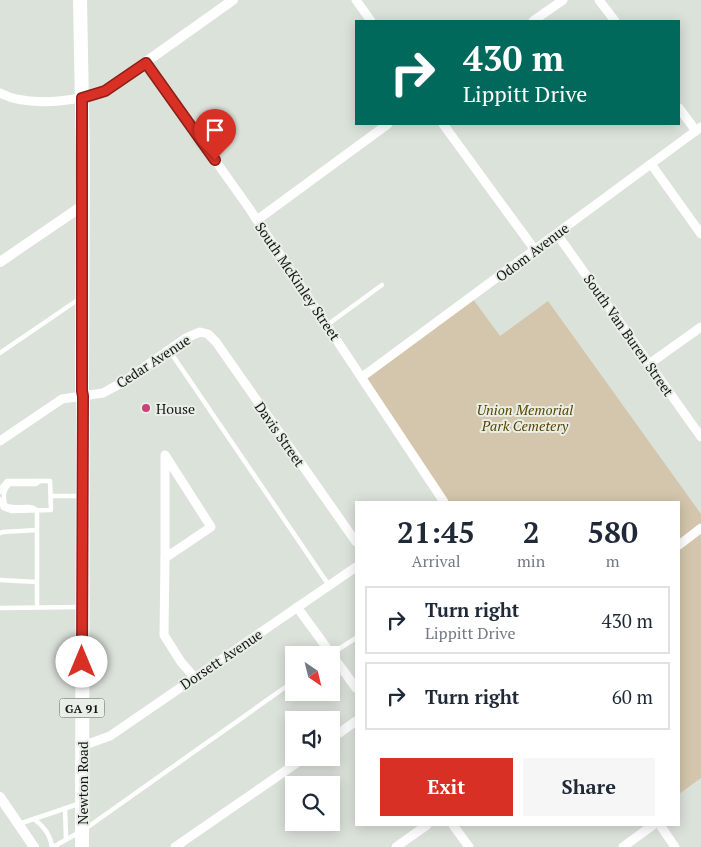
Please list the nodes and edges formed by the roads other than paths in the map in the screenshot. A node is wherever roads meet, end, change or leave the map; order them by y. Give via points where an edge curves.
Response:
1 (80, 0) edge
2 (233, 0) edge
3 (356, 0) edge
4 (562, 0) edge
5 (599, 0) edge
6 (370, 20) edge
7 (534, 20) edge
8 (614, 20) edge
9 (146, 63) junction
10 (0, 93) edge
11 (82, 98) junction
12 (680, 109) edge
13 (387, 125) edge
14 (444, 125) edge
15 (699, 129) edge
16 (651, 164) junction
17 (82, 206) junction
18 (257, 220) junction
19 (557, 234) junction
20 (701, 234) edge
21 (535, 250) junction
22 (0, 262) edge
23 (382, 285) dead end
24 (82, 297) junction
25 (327, 325) junction
26 (701, 327) edge
27 (200, 332) joint
28 (169, 350) junction
29 (0, 353) edge
30 (649, 364) junction
31 (362, 377) junction
32 (83, 396) junction
33 (701, 437) edge
34 (0, 441) edge
35 (40, 481) junction
36 (0, 492) edge
37 (52, 496) junction
38 (83, 496) junction
39 (0, 499) edge
40 (443, 501) edge
41 (37, 510) junction
42 (701, 528) edge
43 (37, 530) junction
44 (0, 533) edge
45 (355, 541) edge
46 (680, 544) edge
47 (165, 558) junction
48 (355, 567) edge
49 (0, 580) edge
50 (37, 582) junction
51 (328, 584) junction
52 (37, 607) junction
53 (82, 607) junction
54 (297, 607) junction
55 (0, 608) edge
56 (355, 639) edge
57 (325, 646) edge
58 (340, 649) edge
59 (340, 667) edge
60 (195, 678) junction
61 (285, 687) edge
62 (355, 687) edge
63 (355, 722) edge
64 (340, 733) edge
65 (82, 746) junction
66 (292, 766) edge
67 (1, 800) edge
68 (82, 802) junction
69 (65, 808) junction
70 (34, 819) junction
71 (18, 824) junction
72 (426, 826) edge
73 (454, 826) edge
74 (652, 826) edge
75 (661, 826) edge
76 (82, 831) junction
77 (66, 840) junction
78 (34, 847) edge
79 (52, 847) edge
80 (82, 847) edge
81 (175, 847) edge
82 (396, 847) edge
83 (469, 847) edge
84 (622, 847) edge
85 (675, 847) edge

1 - 11 main road, Newton Road / GA 91
2 - 9 street
3 - 6 street
4 - 7 street
5 - 8 street
9 - 11 street via 105,91
9 - 18 street, South McKinley Street
10 - 11 street via 27,100 60,102
11 - 17 main road, Newton Road / GA 91
12 - 15 street
13 - 18 street
14 - 21 street
15 - 16 street, Odom Avenue
16 - 19 street, Odom Avenue
16 - 20 street
17 - 22 street
17 - 24 main road, Newton Road / GA 91
18 - 25 street, South McKinley Street
19 - 21 street, Odom Avenue
19 - 30 street, South Van Buren Street
21 - 31 street, Odom Avenue
23 - 25 lane
24 - 29 lane
24 - 32 main road, Newton Road / GA 91
25 - 31 street, South McKinley Street
26 - 30 street
27 - 28 street, Cedar Avenue
27 - 45 street, Davis Street via 208,334 216,342
28 - 32 street, Cedar Avenue via 103,393
28 - 51 lane
30 - 33 street, South Van Buren Street
31 - 40 street, South McKinley Street
32 - 34 street, Cedar Avenue via 62,399
32 - 38 main road, Newton Road / GA 91
35 - 36 lane via 7,481
35 - 37 lane via 50,481
35 - 41 lane via 36,484 9,484 3,495 5,505 9,507
37 - 38 lane
37 - 41 lane via 51,510
38 - 53 main road, Newton Road / GA 91
39 - 41 lane via 3,508 11,512
41 - 43 lane
42 - 46 street
43 - 44 lane
43 - 50 lane
47 - 47 street via 166,480 165,455 211,527
47 - 60 street via 164,635
48 - 51 street, Dorsett Avenue
49 - 50 lane
50 - 52 lane
51 - 54 street, Dorsett Avenue
52 - 53 lane
52 - 55 lane
53 - 65 main road, Newton Road / GA 91
54 - 57 street
54 - 60 street, Dorsett Avenue
56 - 58 lane
59 - 62 street
60 - 65 street, Dorsett Avenue via 110,736
61 - 76 lane
63 - 64 street
65 - 68 main road, Newton Road / GA 91
66 - 81 street
67 - 71 street
68 - 69 lane
68 - 76 main road, Newton Road / GA 91
69 - 70 lane
69 - 77 lane
70 - 71 lane
70 - 79 lane via 50,836
71 - 78 street
72 - 82 street
73 - 83 street
74 - 84 street
75 - 85 street
76 - 77 lane
76 - 80 main road, Newton Road / GA 91
77 - 79 lane

